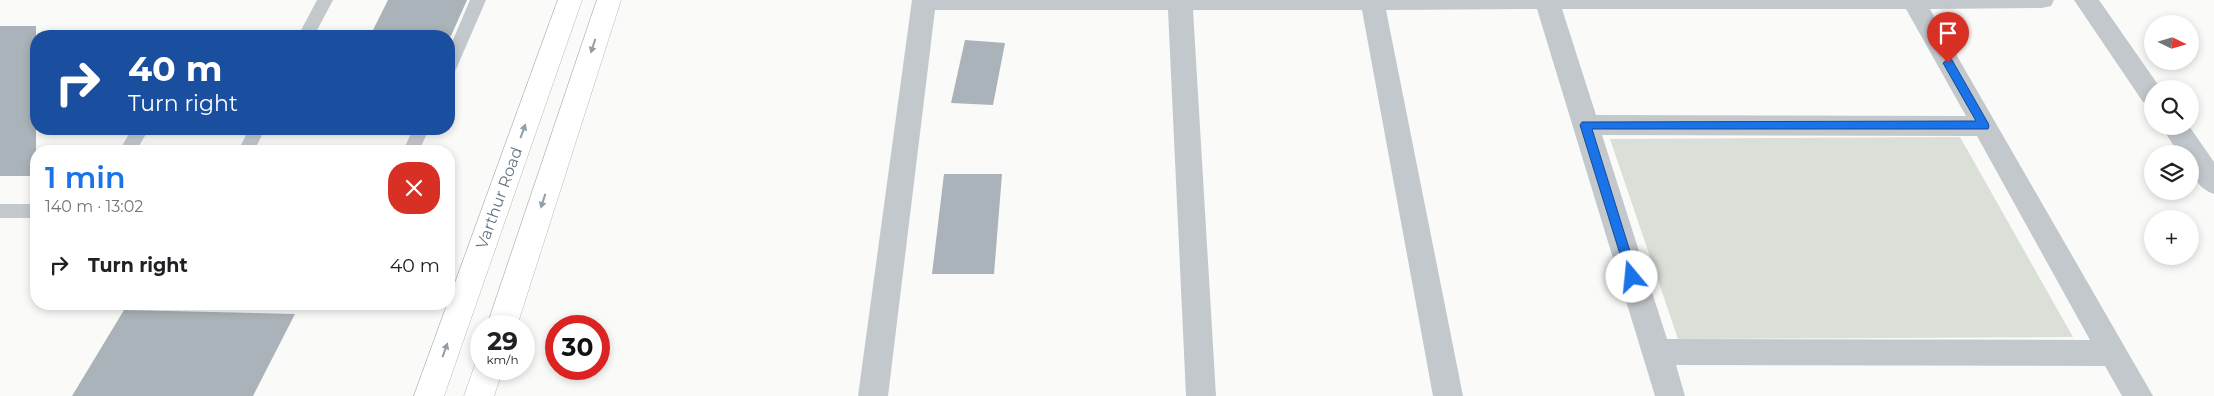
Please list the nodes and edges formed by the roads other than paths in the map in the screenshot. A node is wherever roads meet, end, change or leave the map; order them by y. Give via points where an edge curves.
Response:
1 (325, 0) edge
2 (478, 0) edge
3 (570, 0) edge
4 (609, 0) edge
5 (1372, 0) edge
6 (1912, 0) edge
7 (2042, 0) edge
8 (2086, 0) edge
9 (924, 1) edge
10 (1547, 1) edge
11 (1180, 2) junction
12 (309, 30) edge
13 (455, 53) edge
14 (2144, 83) edge
15 (1586, 125) junction
16 (1984, 126) junction
17 (2180, 135) edge
18 (2214, 183) edge
19 (0, 210) edge
20 (30, 211) edge
21 (506, 315) edge
22 (1656, 352) junction
23 (2114, 353) junction
24 (484, 380) edge
25 (429, 396) edge
26 (479, 396) edge
27 (873, 396) edge
28 (1201, 396) edge
29 (1448, 396) edge
30 (1670, 396) edge
31 (2138, 396) edge

1 - 12 lane
2 - 13 lane
25 -> 3 main road, Varthur Road
4 -> 21 main road
5 - 10 street
5 - 11 street
5 - 29 street
6 - 7 street
6 - 10 street
6 - 16 street
8 - 14 street
9 - 11 street
9 - 27 street
10 - 15 street
11 - 28 street
15 - 16 street
15 - 22 street
16 - 23 street
17 - 18 street
19 - 20 lane
22 - 23 street
22 - 30 street
23 - 31 street
24 - 26 main road

